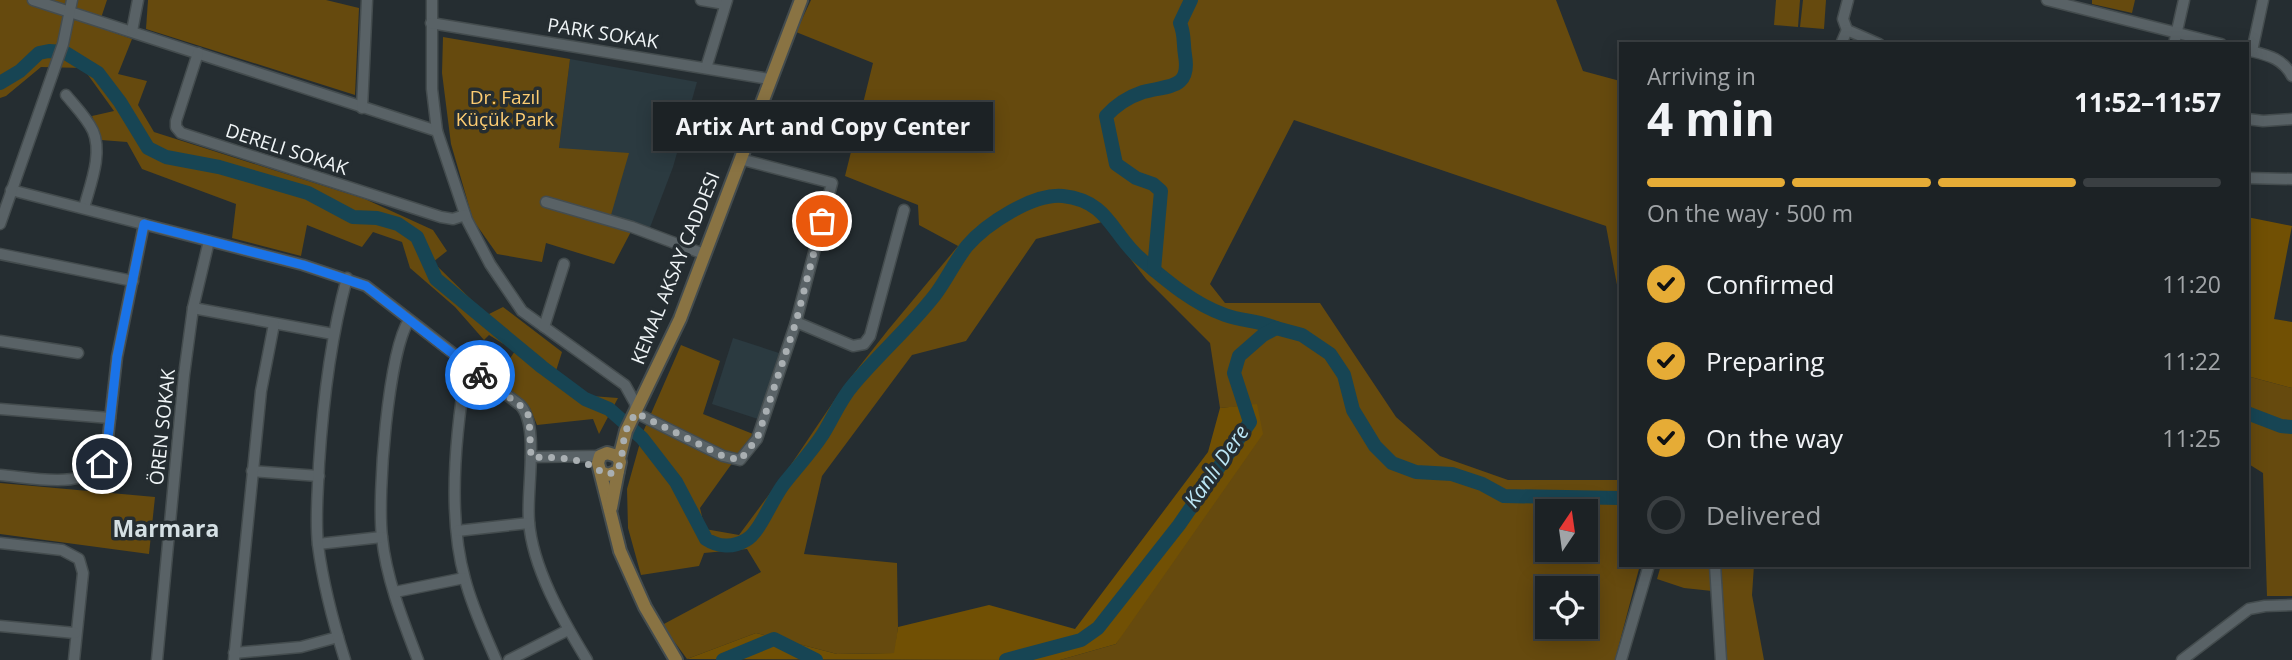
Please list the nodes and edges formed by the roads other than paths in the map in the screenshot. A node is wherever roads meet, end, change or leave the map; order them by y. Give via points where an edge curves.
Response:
1 (33, 0) edge
2 (72, 0) edge
3 (138, 0) edge
4 (366, 0) edge
5 (432, 0) edge
6 (701, 0) edge
7 (801, 0) edge
8 (1848, 0) edge
9 (2048, 0) edge
10 (2184, 0) edge
11 (2263, 0) edge
12 (726, 2) edge
13 (71, 13) junction
14 (431, 23) junction
15 (1847, 30) junction
16 (132, 31) junction
17 (2176, 38) edge
18 (1842, 42) edge
19 (1874, 42) edge
20 (2206, 42) edge
21 (2250, 51) edge
22 (198, 53) junction
23 (706, 68) junction
24 (2292, 76) edge
25 (769, 79) junction
26 (66, 95) dead end
27 (362, 108) junction
28 (2249, 119) edge
29 (2292, 119) edge
30 (437, 131) junction
31 (740, 159) junction
32 (2249, 178) edge
33 (2292, 178) edge
34 (11, 190) junction
35 (546, 202) dead end
36 (84, 208) junction
37 (904, 210) dead end
38 (465, 215) junction
39 (0, 224) edge
40 (144, 224) junction
41 (209, 241) junction
42 (0, 254) edge
43 (704, 254) junction
44 (564, 264) dead end
45 (347, 278) junction
46 (133, 281) junction
47 (193, 308) junction
48 (410, 320) junction
49 (796, 322) junction
50 (274, 324) junction
51 (544, 327) junction
52 (333, 334) junction
53 (0, 341) edge
54 (78, 353) dead end
55 (467, 365) junction
56 (0, 409) edge
57 (636, 413) junction
58 (110, 418) junction
59 (626, 431) junction
60 (531, 457) junction
61 (601, 463) junction
62 (618, 465) junction
63 (252, 471) junction
64 (0, 475) edge
65 (319, 476) junction
66 (611, 512) junction
67 (529, 523) junction
68 (457, 531) junction
69 (382, 537) junction
70 (0, 543) edge
71 (318, 544) junction
72 (1648, 567) edge
73 (1716, 567) edge
74 (464, 578) junction
75 (395, 592) junction
76 (2292, 605) edge
77 (0, 626) edge
78 (568, 630) junction
79 (75, 633) junction
80 (338, 637) junction
81 (234, 657) edge
82 (74, 660) edge
83 (157, 660) edge
84 (345, 660) edge
85 (418, 660) edge
86 (496, 660) edge
87 (509, 660) edge
88 (587, 660) edge
89 (676, 660) edge
90 (1621, 660) edge
91 (1721, 660) edge
92 (2182, 660) edge

1 - 13 street
2 - 13 street
3 - 16 street
4 - 27 street
5 - 14 street
6 - 12 street
7 - 25 main road, KEMAL AKSAY CADDESI
8 - 15 street via 1843,19
9 - 17 street
10 - 17 street
11 - 21 street
12 - 23 street
13 - 16 street
13 - 34 street
14 - 23 street, PARK SOKAK
14 - 30 street
15 - 18 street
15 - 19 street
16 - 22 street
17 - 20 street
21 - 24 street via 2277,58
22 - 27 street
22 - 38 street, DERELI SOKAK via 176,121 181,133 441,217
23 - 25 street, PARK SOKAK
25 - 31 main road, KEMAL AKSAY CADDESI
26 - 36 street via 93,130 96,143
27 - 30 street
28 - 29 street
30 - 38 street
31 - 43 main road, KEMAL AKSAY CADDESI
31 - 49 street via 832,183
32 - 33 street
34 - 36 street
34 - 39 street
35 - 43 street
36 - 40 street
37 - 49 street via 870,336 863,344 853,346
38 - 51 street via 509,294
40 - 41 street
40 - 46 street
41 - 45 street
41 - 47 street, ÖREN SOKAK
42 - 46 street
43 - 57 main road, KEMAL AKSAY CADDESI
44 - 51 street
45 - 48 street via 381,296
45 - 52 street
46 - 58 street
47 - 50 street
47 - 83 street, ÖREN SOKAK
48 - 55 street
48 - 69 street via 402,331 384,441
49 - 57 street via 757,439 740,460
50 - 52 street
50 - 63 street
51 - 57 street via 628,390
52 - 65 street
53 - 54 street
55 - 60 street via 526,410
55 - 68 street via 459,409
56 - 58 street
57 - 59 main road, KEMAL AKSAY CADDESI
58 - 64 street via 106,456 102,464 80,478
59 - 61 main road, KEMAL AKSAY CADDESI
59 - 62 main road, KEMAL AKSAY CADDESI
60 - 61 street
60 - 67 street
61 - 62 main road via 614,454
61 - 62 main road via 608,475
61 - 66 main road via 601,484
62 - 66 main road, KEMAL AKSAY CADDESI
63 - 65 street
63 - 81 street
65 - 71 street
66 - 89 main road via 632,579
67 - 68 street
67 - 78 street via 542,576
68 - 74 street
69 - 71 street
69 - 75 street
70 - 79 street via 62,550 79,559 83,573
71 - 80 street
72 - 90 street
73 - 91 street
74 - 75 street
74 - 86 street
75 - 85 street
76 - 92 street via 2249,609
77 - 79 street
78 - 87 street
78 - 88 street
79 - 82 street
80 - 81 street
80 - 84 street

